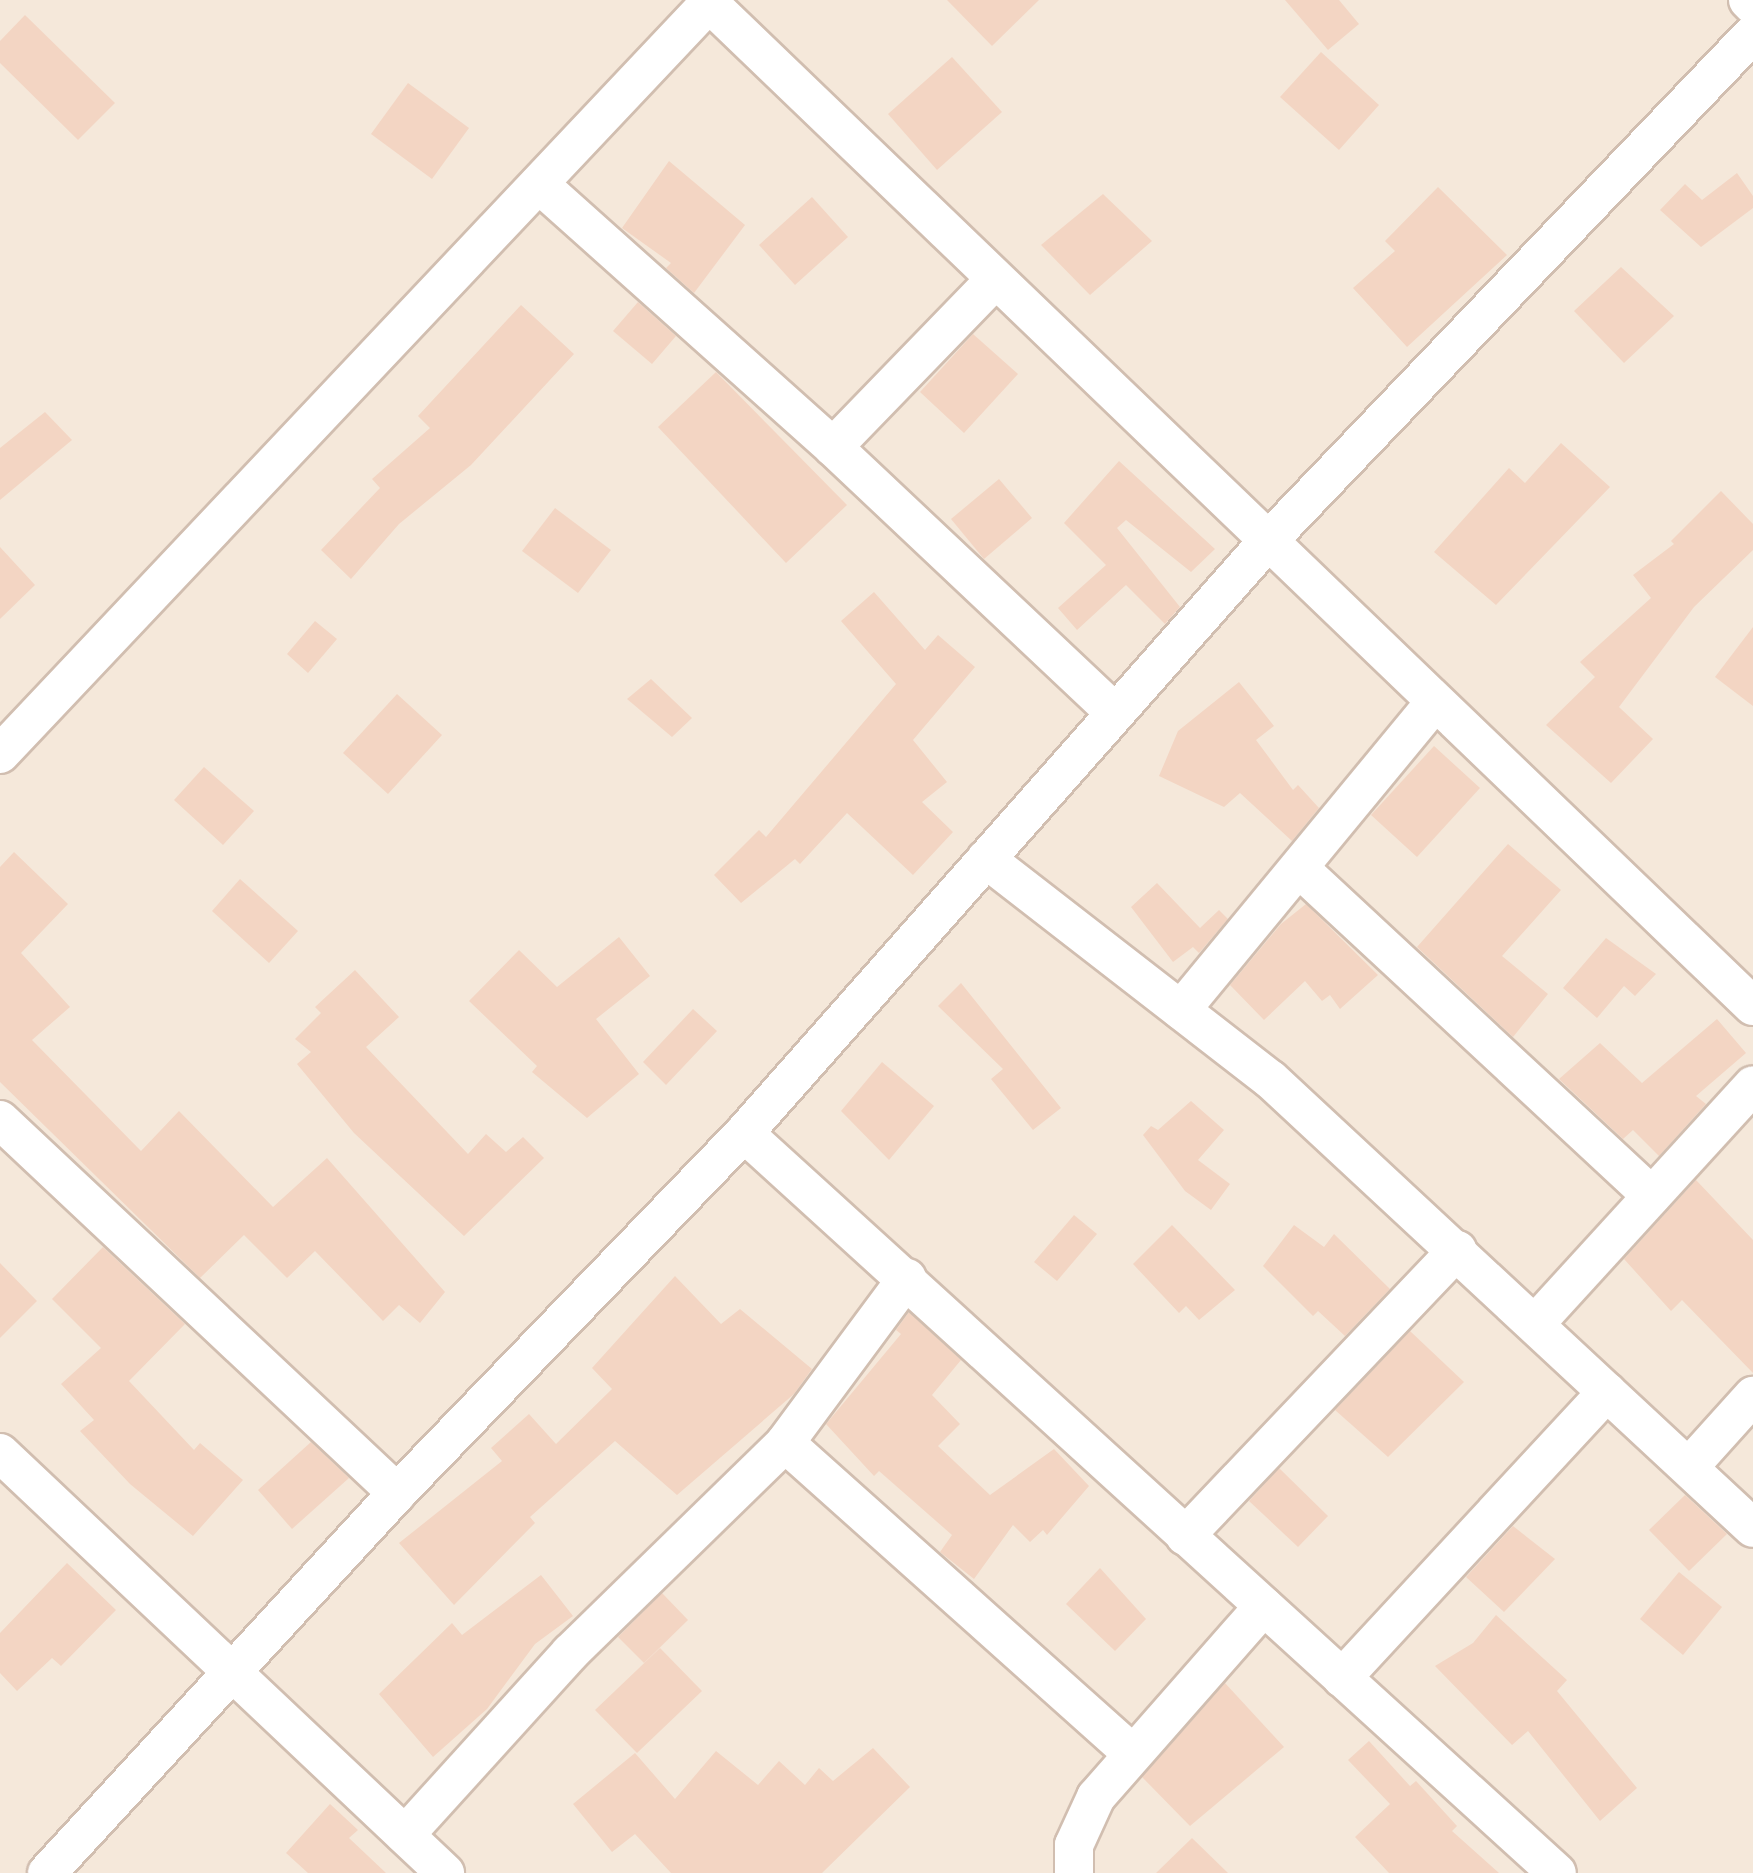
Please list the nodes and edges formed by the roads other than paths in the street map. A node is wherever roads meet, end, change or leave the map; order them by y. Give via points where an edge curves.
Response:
1 (1748, 0) edge
2 (709, 1) edge
3 (1753, 5) edge
4 (1753, 34) edge
5 (539, 184) junction
6 (993, 282) junction
7 (833, 447) junction
8 (1267, 542) junction
9 (1435, 702) junction
10 (1115, 713) junction
11 (0, 754) edge
12 (986, 859) junction
13 (1300, 869) junction
14 (1753, 1006) edge
15 (1181, 1010) junction
16 (1753, 1084) edge
17 (0, 1120) edge
18 (744, 1133) junction
19 (1652, 1196) junction
20 (1457, 1250) junction
21 (907, 1279) junction
22 (1535, 1324) junction
23 (1607, 1392) junction
24 (1753, 1396) edge
25 (785, 1443) junction
26 (0, 1453) edge
27 (1689, 1467) junction
28 (397, 1493) junction
29 (1753, 1528) edge
30 (1185, 1536) junction
31 (1264, 1606) junction
32 (230, 1675) junction
33 (1342, 1678) junction
34 (1131, 1752) junction
35 (405, 1835) junction
36 (47, 1873) edge
37 (445, 1873) edge
38 (1074, 1873) edge
39 (1557, 1873) edge

1 - 3 street
2 - 5 street
2 - 6 street
4 - 8 street
5 - 7 street
5 - 11 street
6 - 7 street
6 - 8 street
7 - 10 street
8 - 9 street
8 - 10 street
9 - 13 street
9 - 14 street
10 - 12 street
12 - 15 street
12 - 18 street
13 - 15 street
13 - 19 street
15 - 20 street via 1270,1079
16 - 19 street
17 - 28 street
18 - 21 street
18 - 28 street
19 - 22 street
20 - 22 street
20 - 30 street
21 - 25 street
21 - 30 street
22 - 23 street
23 - 27 street
23 - 33 street
24 - 27 street
25 - 34 street
25 - 35 street via 570,1653
26 - 32 street
27 - 29 street
28 - 32 street
30 - 31 street
31 - 33 street
31 - 34 street
32 - 35 street
32 - 36 street
33 - 39 street
34 - 38 street via 1083,1816
35 - 37 street

